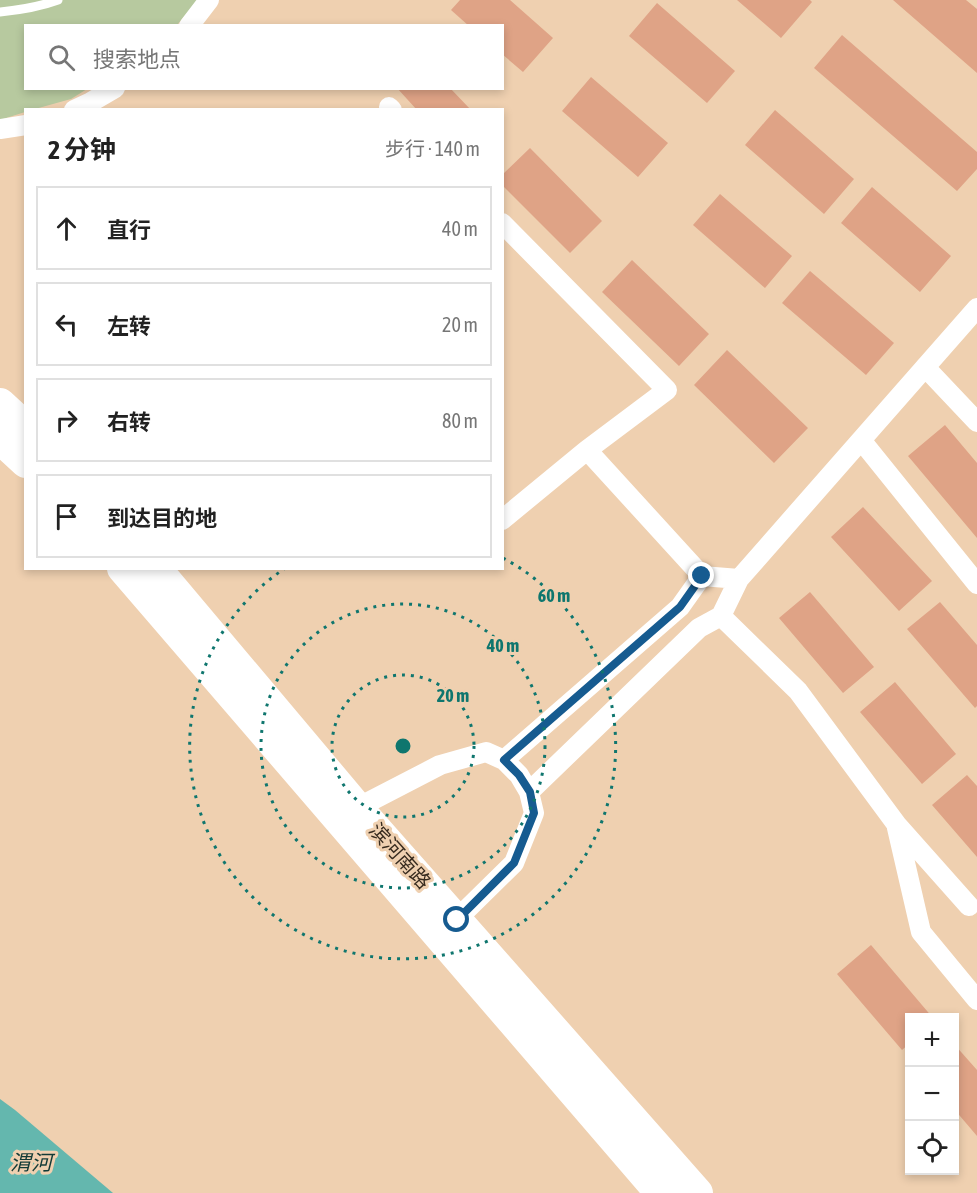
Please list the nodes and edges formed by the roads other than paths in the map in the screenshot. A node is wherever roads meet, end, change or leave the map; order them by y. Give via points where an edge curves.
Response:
1 (58, 0) edge
2 (209, 0) edge
3 (0, 12) edge
4 (191, 24) edge
5 (112, 90) edge
6 (78, 108) edge
7 (24, 125) edge
8 (0, 129) edge
9 (504, 225) edge
10 (977, 308) edge
11 (925, 367) junction
12 (0, 404) edge
13 (977, 422) edge
14 (24, 426) edge
15 (0, 438) edge
16 (861, 440) junction
17 (587, 450) junction
18 (24, 460) edge
19 (504, 518) edge
20 (125, 570) edge
21 (157, 570) edge
22 (702, 576) junction
23 (739, 579) junction
24 (977, 584) edge
25 (721, 616) junction
26 (504, 760) junction
27 (530, 792) junction
28 (357, 808) junction
29 (897, 825) junction
30 (969, 906) dead end
31 (457, 920) junction
32 (977, 1000) edge
33 (661, 1193) edge
34 (698, 1193) edge

1 - 3 lane
2 - 4 street
5 - 6 street
7 - 8 street
9 - 17 street via 666,390
10 - 11 street
11 - 13 street
11 - 16 street
12 - 14 highway
15 - 18 highway
16 - 23 street
16 - 24 street
17 - 19 street
17 - 22 street
20 - 33 highway, 滨河南路
21 - 28 highway, 滨河南路
22 - 23 street
22 - 26 street via 680,607
23 - 25 street
25 - 27 street via 699,628
25 - 29 street via 798,691
26 - 27 street
26 - 28 street via 486,752 440,765
27 - 31 street via 534,813 514,863
28 - 31 highway, 滨河南路
29 - 30 street
29 - 32 street via 921,932
31 - 34 highway, 滨河南路

